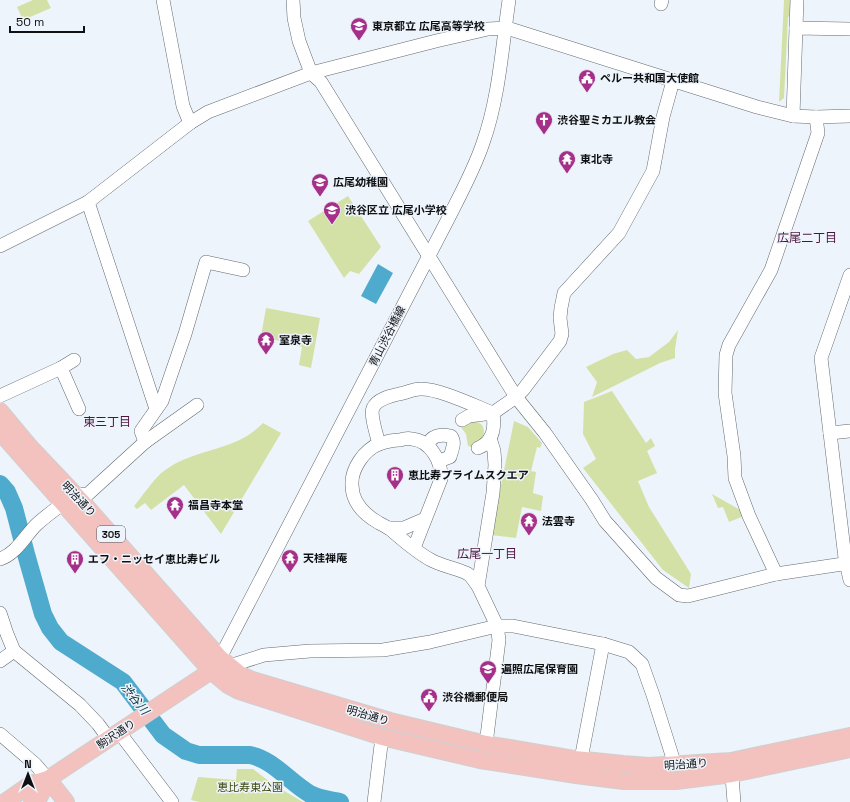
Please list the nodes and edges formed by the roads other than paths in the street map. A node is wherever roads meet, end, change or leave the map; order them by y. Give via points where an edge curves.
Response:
1 (163, 0) edge
2 (293, 0) edge
3 (509, 0) edge
4 (798, 0) edge
5 (505, 28) junction
6 (796, 28) junction
7 (850, 28) edge
8 (311, 74) junction
9 (673, 81) junction
10 (793, 116) junction
11 (850, 116) edge
12 (816, 117) junction
13 (190, 123) junction
14 (88, 202) junction
15 (0, 246) edge
16 (428, 256) junction
17 (243, 270) dead end
18 (850, 275) edge
19 (74, 360) dead end
20 (61, 368) junction
21 (0, 396) edge
22 (516, 397) junction
23 (197, 405) dead end
24 (79, 409) dead end
25 (156, 409) junction
26 (0, 411) edge
27 (493, 413) junction
28 (462, 420) dead end
29 (850, 431) edge
30 (0, 432) edge
31 (830, 433) junction
32 (490, 438) junction
33 (145, 442) junction
34 (379, 444) junction
35 (428, 446) junction
36 (478, 448) dead end
37 (439, 461) junction
38 (70, 499) junction
39 (845, 508) edge
40 (425, 519) junction
41 (388, 528) junction
42 (414, 548) junction
43 (0, 558) edge
44 (848, 563) edge
45 (776, 574) junction
46 (850, 580) edge
47 (478, 586) junction
48 (0, 612) edge
49 (497, 626) junction
50 (603, 644) junction
51 (14, 651) junction
52 (0, 661) edge
53 (221, 665) junction
54 (196, 680) junction
55 (228, 685) junction
56 (0, 734) edge
57 (114, 735) junction
58 (850, 736) edge
59 (382, 737) junction
60 (486, 744) junction
61 (850, 749) edge
62 (581, 759) junction
63 (675, 765) junction
64 (731, 767) junction
65 (48, 779) junction
66 (374, 800) edge
67 (5, 802) edge
68 (32, 802) edge
69 (66, 802) edge
70 (172, 802) edge
71 (734, 802) edge

1 - 13 street via 183,106
2 - 8 street via 296,30
3 - 5 street, 青山渋谷橋線
4 - 6 street
5 - 8 street via 488,29 436,41
5 - 9 street via 659,73
5 - 16 street, 青山渋谷橋線 via 494,100 483,144 472,171
6 - 7 street
6 - 10 street
8 - 13 street via 208,112
8 - 16 street via 321,82
9 - 10 street
9 - 22 street via 653,171 619,233 564,293 560,341
10 - 12 street
11 - 12 street
12 - 45 street via 818,133 771,270 726,354 725,393 735,478 749,516
13 - 14 street
14 - 15 street
14 - 25 street
16 - 22 street
16 - 53 street, 青山渋谷橋線
17 - 25 street via 206,262 162,401
18 - 31 street via 821,358
19 - 20 street
20 - 21 street
20 - 24 street
22 - 27 street
22 - 45 street via 545,433 605,521 656,578 679,595 688,596
23 - 33 street
25 - 33 street via 141,431
26 - 38 main road, 明治通り / 305
27 - 28 street via 469,416
27 - 32 street via 494,431
27 - 34 street via 429,390 420,389 388,396 372,409
29 - 31 street
30 - 38 main road, 明治通り / 305 via 41,479
31 - 39 street
32 - 36 street via 484,446
32 - 47 street via 495,465 493,493
33 - 38 street via 88,494
34 - 35 street via 412,439
34 - 41 street via 361,460 351,484 356,501 366,514
35 - 37 street
35 - 37 street via 432,438 438,435 451,436 456,440 450,457
37 - 40 street via 441,479
38 - 43 street via 36,524 19,545
38 - 53 main road, 明治通り / 305
39 - 44 street
40 - 41 street via 404,528
40 - 42 street
41 - 42 street
42 - 47 street via 431,560 469,574
44 - 45 street
44 - 46 street
47 - 49 street
48 - 51 street
49 - 50 street via 513,626
49 - 53 street via 383,650 310,651 264,655
49 - 60 street via 499,640
50 - 62 street
50 - 63 street via 629,652 642,664
51 - 52 street
51 - 57 street
53 - 54 main road, 駒沢通り
53 - 55 main road, 明治通り
53 - 60 main road, 明治通り via 271,686 390,721
54 - 55 main road via 216,681
54 - 57 main road, 駒沢通り
55 - 59 main road, 明治通り via 239,691
56 - 65 street via 35,764
57 - 65 main road, 駒沢通り
57 - 70 street
58 - 64 main road, 明治通り
59 - 64 main road, 明治通り via 480,760 617,780 676,781
59 - 66 street
60 - 62 main road, 明治通り
61 - 64 main road, 明治通り
62 - 63 main road, 明治通り via 649,766
63 - 64 main road, 明治通り
64 - 71 street
65 - 67 main road, 駒沢通り via 31,784
65 - 68 main road, 駒沢通り via 40,796
65 - 69 main road

